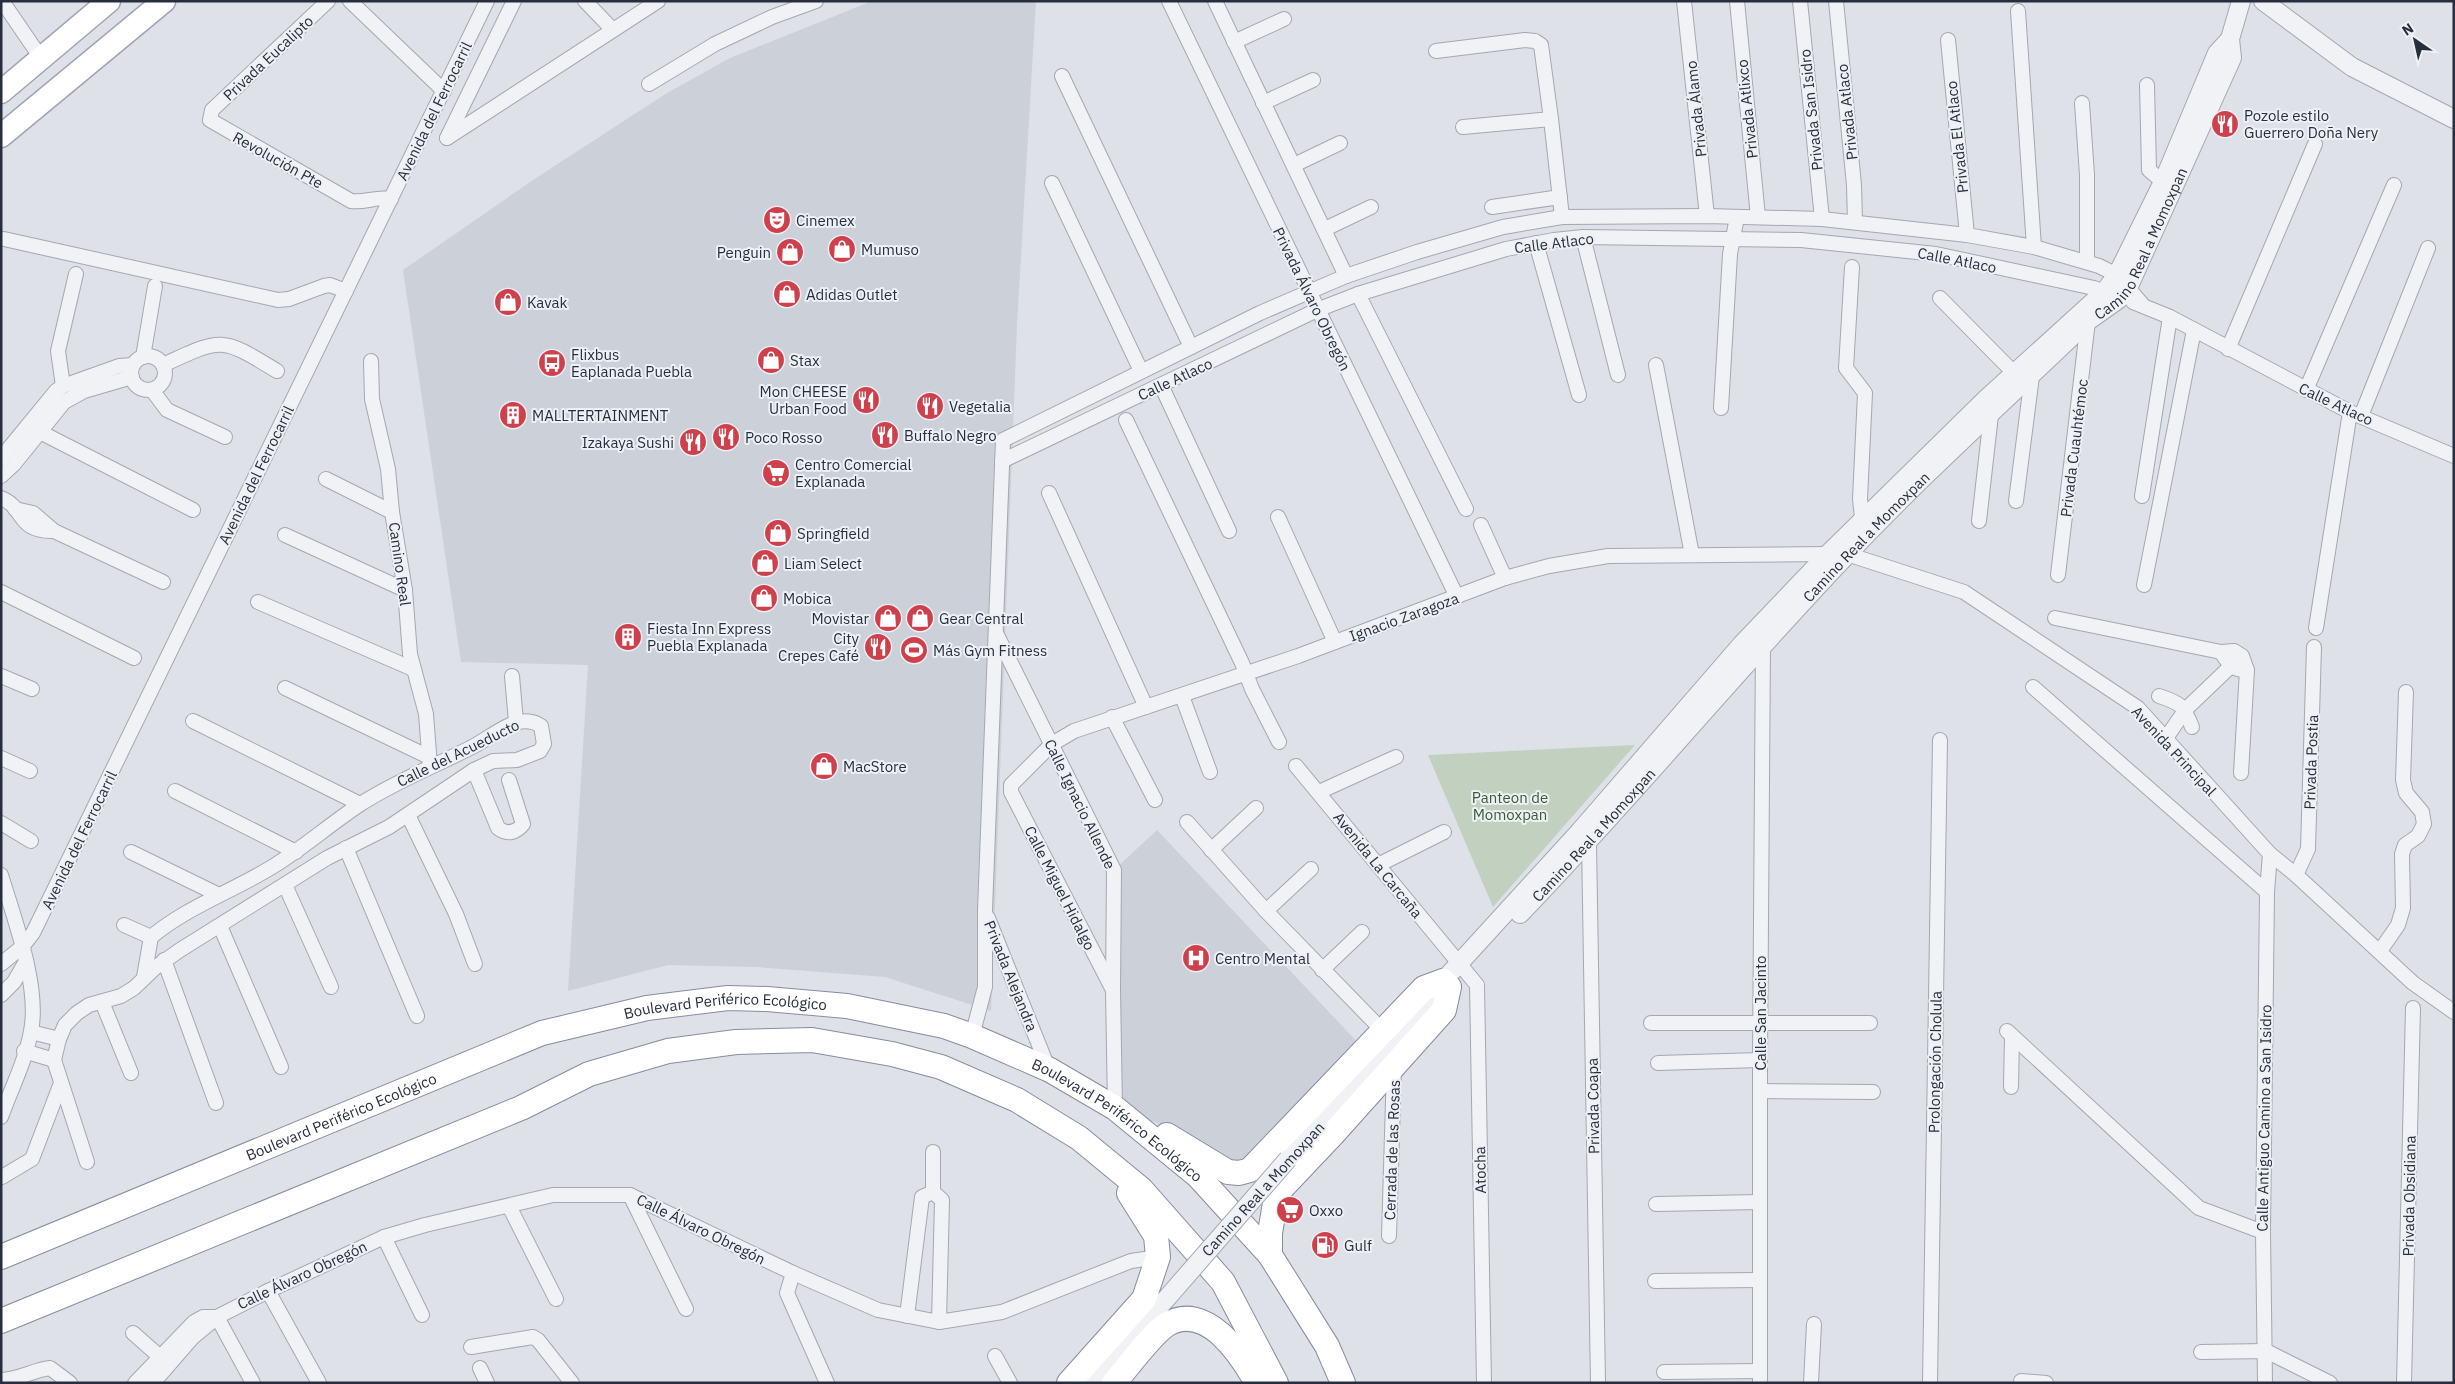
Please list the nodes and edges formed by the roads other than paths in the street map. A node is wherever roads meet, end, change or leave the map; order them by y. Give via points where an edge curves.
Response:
1 (2, 1) edge
2 (109, 1) edge
3 (164, 1) edge
4 (328, 1) edge
5 (350, 1) edge
6 (487, 1) edge
7 (514, 1) edge
8 (585, 1) edge
9 (658, 1) edge
10 (816, 1) edge
11 (1169, 1) edge
12 (1215, 1) edge
13 (1684, 1) edge
14 (1737, 1) edge
15 (1800, 1) edge
16 (1836, 1) edge
17 (2241, 1) edge
18 (2262, 1) edge
19 (2018, 11) dead end
20 (1284, 19) dead end
21 (614, 30) junction
22 (1948, 40) dead end
23 (2230, 40) junction
24 (1234, 42) junction
25 (1436, 51) dead end
26 (41, 58) junction
27 (1062, 76) dead end
28 (1313, 80) dead end
29 (649, 84) dead end
30 (2147, 85) dead end
31 (444, 91) junction
32 (1, 92) edge
33 (2082, 102) dead end
34 (1263, 103) junction
35 (209, 116) joint
36 (1552, 119) junction
37 (2454, 119) edge
38 (1463, 128) dead end
39 (1, 136) edge
40 (1340, 143) dead end
41 (2314, 144) dead end
42 (1294, 165) junction
43 (2163, 182) junction
44 (1052, 183) dead end
45 (2394, 185) dead end
46 (1560, 197) junction
47 (391, 199) junction
48 (1371, 207) dead end
49 (1492, 207) dead end
50 (1706, 216) junction
51 (1562, 217) junction
52 (1737, 217) junction
53 (1758, 217) junction
54 (1822, 218) junction
55 (1856, 222) junction
56 (1503, 227) junction
57 (1325, 229) junction
58 (1937, 232) junction
59 (1967, 235) junction
60 (1583, 237) junction
61 (4, 239) dead end
62 (1732, 239) junction
63 (1536, 243) junction
64 (2034, 247) junction
65 (2428, 248) dead end
66 (1506, 249) junction
67 (1936, 254) junction
68 (2086, 262) junction
69 (1852, 267) dead end
70 (76, 274) dead end
71 (1346, 276) junction
72 (155, 286) dead end
73 (2117, 288) junction
74 (346, 291) junction
75 (1308, 291) junction
76 (1358, 294) junction
77 (1940, 298) dead end
78 (1317, 310) junction
79 (2170, 317) junction
80 (2088, 321) junction
81 (2194, 330) junction
82 (1191, 347) junction
83 (2228, 349) junction
84 (370, 361) dead end
85 (163, 365) junction
86 (1656, 365) dead end
87 (136, 366) junction
88 (277, 371) dead end
89 (1141, 371) junction
90 (1618, 375) dead end
91 (2023, 375) junction
92 (1127, 378) junction
93 (1161, 385) junction
94 (63, 386) junction
95 (152, 390) junction
96 (2306, 390) junction
97 (1579, 396) dead end
98 (1136, 397) junction
99 (1721, 408) dead end
100 (1991, 408) junction
101 (2356, 414) junction
102 (1126, 420) dead end
103 (40, 432) junction
104 (225, 437) dead end
105 (4, 450) edge
106 (2454, 456) edge
107 (1002, 461) junction
108 (3, 475) edge
109 (326, 479) dead end
110 (1048, 493) dead end
111 (2142, 496) dead end
112 (2016, 501) dead end
113 (7, 502) edge
114 (1466, 509) dead end
115 (193, 510) dead end
116 (392, 512) junction
117 (1278, 516) dead end
118 (1862, 518) junction
119 (1979, 520) dead end
120 (1481, 525) dead end
121 (1229, 531) dead end
122 (285, 535) dead end
123 (1828, 554) junction
124 (1847, 554) junction
125 (1692, 555) junction
126 (2058, 575) dead end
127 (1505, 578) junction
128 (163, 582) dead end
129 (2144, 585) dead end
130 (405, 590) junction
131 (1, 592) edge
132 (1457, 597) junction
133 (258, 602) dead end
134 (2055, 618) dead end
135 (2316, 628) dead end
136 (996, 632) junction
137 (1335, 642) junction
138 (1763, 643) junction
139 (2314, 646) dead end
140 (2221, 652) junction
141 (134, 658) dead end
142 (2231, 666) junction
143 (413, 668) junction
144 (2247, 670) junction
145 (1247, 674) junction
146 (1, 676) edge
147 (512, 676) dead end
148 (2033, 687) dead end
149 (285, 688) dead end
150 (32, 689) dead end
151 (2406, 692) dead end
152 (1182, 696) junction
153 (2159, 696) dead end
154 (1146, 707) junction
155 (1112, 717) junction
156 (2186, 719) junction
157 (193, 721) dead end
158 (516, 722) junction
159 (2166, 738) junction
160 (1940, 740) dead end
161 (1279, 742) dead end
162 (1052, 744) junction
163 (1396, 757) dead end
164 (1, 758) edge
165 (430, 761) junction
166 (1296, 766) dead end
167 (474, 770) junction
168 (30, 771) dead end
169 (1210, 772) dead end
170 (2241, 773) dead end
171 (509, 780) dead end
172 (1011, 785) joint
173 (175, 791) dead end
174 (1319, 792) junction
175 (1155, 800) dead end
176 (360, 804) junction
177 (1256, 808) dead end
178 (408, 815) junction
179 (1187, 822) dead end
180 (1, 823) edge
181 (1444, 832) dead end
182 (1585, 837) junction
183 (317, 838) junction
184 (32, 840) dead end
185 (346, 848) junction
186 (1211, 850) junction
187 (132, 852) dead end
188 (296, 852) junction
189 (2270, 854) junction
190 (327, 858) junction
191 (1378, 865) junction
192 (1312, 869) dead end
193 (1, 875) edge
194 (2296, 875) junction
195 (285, 885) junction
196 (2267, 892) junction
197 (219, 895) junction
198 (985, 910) junction
199 (1266, 911) junction
200 (124, 925) dead end
201 (220, 926) junction
202 (1362, 932) dead end
203 (151, 937) junction
204 (22, 947) junction
205 (2380, 951) junction
206 (164, 960) junction
207 (26, 963) junction
208 (1, 964) edge
209 (475, 964) dead end
210 (1463, 967) junction
211 (1322, 970) junction
212 (144, 977) junction
213 (331, 987) dead end
214 (1442, 988) junction
215 (1113, 990) junction
216 (1, 994) edge
217 (102, 1002) junction
218 (2413, 1008) dead end
219 (2454, 1012) edge
220 (417, 1016) dead end
221 (1760, 1022) junction
222 (1651, 1023) dead end
223 (1870, 1023) dead end
224 (1382, 1030) junction
225 (31, 1032) junction
226 (972, 1036) junction
227 (59, 1039) junction
228 (24, 1051) junction
229 (54, 1060) junction
230 (1760, 1060) junction
231 (1658, 1063) dead end
232 (1394, 1065) junction
233 (281, 1067) dead end
234 (1050, 1070) junction
235 (131, 1073) dead end
236 (60, 1083) junction
237 (2011, 1087) dead end
238 (1760, 1091) junction
239 (1873, 1092) dead end
240 (216, 1103) dead end
241 (1115, 1108) junction
242 (1, 1117) edge
243 (1079, 1138) junction
244 (933, 1152) dead end
245 (88, 1162) dead end
246 (2, 1177) edge
247 (933, 1192) junction
248 (630, 1195) junction
249 (1760, 1202) junction
250 (1656, 1204) dead end
251 (509, 1206) junction
252 (2263, 1232) junction
253 (1389, 1236) dead end
254 (384, 1237) junction
255 (1270, 1255) junction
256 (1, 1257) edge
257 (1158, 1257) junction
258 (793, 1273) junction
259 (1760, 1280) junction
260 (1655, 1281) dead end
261 (268, 1291) junction
262 (556, 1299) dead end
263 (686, 1309) dead end
264 (422, 1316) dead end
265 (907, 1316) junction
266 (217, 1317) junction
267 (1, 1321) edge
268 (938, 1322) junction
269 (1814, 1324) dead end
270 (133, 1333) dead end
271 (471, 1347) dead end
272 (2266, 1351) junction
273 (2201, 1352) dead end
274 (159, 1356) junction
275 (995, 1356) dead end
276 (480, 1368) dead end
277 (1664, 1372) dead end
278 (1760, 1377) edge
279 (1, 1380) edge
280 (2021, 1381) dead end
281 (70, 1383) edge
282 (135, 1383) edge
283 (153, 1383) edge
284 (253, 1383) edge
285 (319, 1383) edge
286 (487, 1383) edge
287 (572, 1383) edge
288 (827, 1383) edge
289 (1010, 1383) edge
290 (1069, 1383) edge
291 (1092, 1383) edge
292 (1114, 1383) edge
293 (1257, 1383) edge
294 (1276, 1383) edge
295 (1343, 1383) edge
296 (1484, 1383) edge
297 (1598, 1383) edge
298 (1811, 1383) edge
299 (1930, 1383) edge
300 (2046, 1383) edge
301 (2265, 1383) edge
302 (2330, 1383) edge
303 (2404, 1383) edge

1 - 26 street
2 - 26 main road
3 - 39 main road
4 - 35 street, Privada Eucalipto
5 - 31 street
6 - 31 street, Avenida del Ferrocarril
7 - 21 street, Avenida del Ferrocarril via 447,138
8 - 21 street
9 - 21 street
10 - 29 street via 772,17 715,44
11 - 75 street, Privada Álvaro Obregón
12 - 24 street
13 - 50 street, Privada Álamo
14 - 53 street, Privada Atlixco
15 - 54 street, Privada San Isidro
16 - 55 street, Privada Atlaco
17 - 23 street, Camino Real a Momoxpan
18 - 37 street via 2352,67
19 - 64 street
20 - 24 street
22 - 59 street, Privada El Atlaco
23 - 43 street, Camino Real a Momoxpan via 2216,53
23 - 73 street, Camino Real a Momoxpan via 2232,58
24 - 34 street
25 - 36 street via 1535,41 1543,50
26 - 32 main road
27 - 82 street, Calle Atlaco
28 - 34 street
30 - 43 street via 2149,170
31 - 47 street, Avenida del Ferrocarril
33 - 68 street via 2087,175
34 - 42 street
35 - 47 street, Revolución Pte via 213,124 351,201
36 - 38 street
36 - 46 street
40 - 42 street
41 - 83 street
42 - 57 street
43 - 73 street, Camino Real a Momoxpan
44 - 89 street
45 - 96 street
46 - 49 street
46 - 51 street
47 - 74 street, Avenida del Ferrocarril
48 - 57 street
50 - 51 street, Calle Atlaco
50 - 52 street, Calle Atlaco
51 - 56 street, Calle Atlaco
52 - 53 street, Calle Atlaco
52 - 62 street
53 - 54 street, Calle Atlaco
54 - 55 street, Calle Atlaco
55 - 58 street, Calle Atlaco
56 - 66 street
56 - 71 street, Calle Atlaco
57 - 71 street
58 - 59 street, Calle Atlaco
58 - 67 street
59 - 64 street, Calle Atlaco
60 - 62 street, Calle Atlaco
60 - 63 street, Calle Atlaco
60 - 90 street
61 - 74 street via 278,300 330,285
62 - 67 street, Calle Atlaco via 1801,240
62 - 99 street
63 - 66 street, Calle Atlaco
63 - 97 street
64 - 68 street, Calle Atlaco
65 - 101 street
66 - 76 street, Calle Atlaco
67 - 73 street, Calle Atlaco
68 - 73 street, Calle Atlaco
69 - 118 street via 1846,368 1864,393
70 - 94 street via 58,351
71 - 75 street, Calle Atlaco
72 - 87 street
73 - 79 street, Calle Atlaco
73 - 80 street, Camino Real a Momoxpan
73 - 91 street, Camino Real a Momoxpan
74 - 204 street, Avenida del Ferrocarril via 33,933
75 - 78 street, Privada Álvaro Obregón
75 - 82 street, Calle Atlaco
76 - 78 street, Calle Atlaco
76 - 114 street
77 - 91 street
78 - 93 street, Calle Atlaco
78 - 132 street, Privada Álvaro Obregón
79 - 81 street, Calle Atlaco
79 - 111 street
80 - 91 street, Camino Real a Momoxpan
80 - 126 street, Privada Cuauhtémoc
81 - 83 street, Calle Atlaco
81 - 129 street
82 - 89 street, Calle Atlaco
83 - 96 street, Calle Atlaco
84 - 116 street, Camino Real via 372,399 385,447
85 - 87 street via 155,357
85 - 88 street via 203,346 226,344
85 - 95 street via 164,381
86 - 125 street
87 - 94 street via 119,366
87 - 95 street via 137,386
87 - 103 street via 72,396
89 - 92 street, Calle Atlaco
91 - 100 street, Camino Real a Momoxpan
91 - 112 street
92 - 98 street
92 - 107 street, Calle Atlaco via 1002,440
93 - 98 street, Calle Atlaco
93 - 121 street
94 - 105 street
95 - 104 street via 166,410
96 - 101 street, Calle Atlaco
98 - 107 street, Calle Atlaco
100 - 118 street, Camino Real a Momoxpan
100 - 119 street
100 - 124 street, Camino Real a Momoxpan
101 - 106 street, Calle Atlaco
101 - 135 street
102 - 145 street
103 - 108 street
103 - 115 street
107 - 136 street
108 - 113 street
109 - 116 street
110 - 154 street
113 - 128 street via 33,513 54,531
116 - 130 street, Camino Real
117 - 137 street
118 - 123 street, Camino Real a Momoxpan
120 - 127 street
122 - 130 street
123 - 124 street, Avenida Principal
123 - 125 street, Ignacio Zaragoza
123 - 182 street, Camino Real a Momoxpan via 1742,644
124 - 138 street, Camino Real a Momoxpan
124 - 159 street, Avenida Principal via 1964,592 2138,708
125 - 127 street, Ignacio Zaragoza via 1608,556 1549,566
127 - 132 street, Ignacio Zaragoza
130 - 143 street, Camino Real
131 - 141 street
132 - 137 street, Ignacio Zaragoza
133 - 143 street
134 - 140 street
136 - 162 street, Calle Ignacio Allende
136 - 198 street
137 - 145 street, Ignacio Zaragoza
138 - 182 street, Camino Real a Momoxpan
138 - 221 street, Calle San Jacinto
139 - 194 street, Privada Postia via 2308,849
140 - 142 street
140 - 144 street via 2234,650 2242,656
142 - 144 street
142 - 156 street
143 - 165 street, Camino Real via 426,714
144 - 170 street
145 - 152 street, Ignacio Zaragoza
145 - 161 street
146 - 150 street
147 - 158 street
148 - 196 street
149 - 165 street
151 - 205 street via 2403,780 2406,793 2422,812 2424,824 2418,836 2405,845 2402,854 2403,908 2398,925
152 - 154 street, Ignacio Zaragoza
152 - 169 street
153 - 156 street via 2175,701
154 - 155 street, Ignacio Zaragoza
155 - 162 street, Ignacio Zaragoza via 1074,731
155 - 175 street
156 - 159 street
157 - 176 street
158 - 165 street, Calle del Acueducto via 471,748
158 - 167 street, Calle del Acueducto via 526,720 541,726 544,744 540,751 517,760 493,761
159 - 189 street, Avenida Principal
160 - 299 street, Prolongación Cholula
162 - 172 street, Ignacio Zaragoza
162 - 215 street, Calle Ignacio Allende via 1114,870
163 - 174 street
164 - 168 street
165 - 176 street, Calle del Acueducto
166 - 174 street, Avenida La Carcaña
167 - 171 street via 498,828 503,832 517,830 523,824
167 - 178 street, Calle del Acueducto
172 - 215 street, Calle Miguel Hidalgo via 1011,792
173 - 188 street
174 - 191 street, Avenida La Carcaña
176 - 183 street, Calle del Acueducto
177 - 186 street
178 - 185 street, Calle del Acueducto
178 - 209 street via 456,914
179 - 186 street
180 - 184 street
181 - 191 street
182 - 210 street, Camino Real a Momoxpan
182 - 297 street, Privada Coapa
183 - 188 street, Calle del Acueducto
183 - 190 street
185 - 190 street, Calle del Acueducto
185 - 220 street
186 - 199 street
187 - 197 street
188 - 197 street, Calle del Acueducto
189 - 194 street, Avenida Principal
189 - 196 street, Calle Antiguo Camino a San Isidro
190 - 195 street, Calle del Acueducto
191 - 210 street, Avenida La Carcaña
192 - 199 street
193 - 204 street
194 - 205 street, Avenida Principal
195 - 201 street, Calle del Acueducto
195 - 213 street
196 - 252 street, Calle Antiguo Camino a San Isidro
197 - 203 street, Calle del Acueducto
198 - 226 street via 985,987
198 - 234 street, Privada Alejandra
199 - 211 street
200 - 203 street
201 - 206 street, Calle del Acueducto
201 - 233 street
202 - 211 street
203 - 212 street
204 - 207 street
204 - 208 street, Avenida del Ferrocarril
205 - 219 street, Avenida Principal via 2413,983
206 - 212 street, Calle del Acueducto
206 - 240 street
207 - 216 street via 14,982
207 - 225 street via 33,1000
210 - 214 street, Camino Real a Momoxpan
210 - 296 street, Atocha via 1477,985
211 - 224 street
212 - 217 street, Calle del Acueducto via 134,988
214 - 224 highway via 1424,988
214 - 232 highway via 1444,1010
214 - 291 street, Camino Real a Momoxpan, bridge
215 - 241 street, Calle Ignacio Allende
217 - 227 street, Calle del Acueducto via 77,1012
217 - 235 street
218 - 303 street, Privada Obsidiana
221 - 222 street
221 - 223 street
221 - 230 street, Calle San Jacinto
224 - 241 highway via 1255,1167 1245,1172 1223,1170 1154,1126
225 - 227 street
225 - 228 street
226 - 234 highway, Boulevard Periférico Ecológico
226 - 256 highway, Boulevard Periférico Ecológico via 928,1022 847,1006 767,999 728,998 647,1008 594,1019 542,1033
227 - 229 street, Calle del Acueducto
228 - 229 street
228 - 242 street
229 - 236 street
230 - 231 street
230 - 238 street, Calle San Jacinto
232 - 253 street, Cerrada de las Rosas
232 - 255 highway via 1280,1190 1274,1203
234 - 241 highway, Boulevard Periférico Ecológico
236 - 245 street
236 - 246 street via 32,1159
237 - 252 street via 2010,1033 2199,1208
238 - 239 street
238 - 249 street, Calle San Jacinto
241 - 255 highway, Boulevard Periférico Ecológico via 1198,1176
243 - 257 highway via 1119,1178 1142,1211 1156,1236
243 - 267 highway via 1017,1100 976,1080 892,1054 812,1040 736,1042 668,1051 590,1074 521,1108
243 - 294 highway via 1141,1189 1224,1282
244 - 247 street
247 - 265 street via 922,1197
247 - 268 street via 942,1200
248 - 251 street, Calle Álvaro Obregón via 553,1195
248 - 258 street, Calle Álvaro Obregón
248 - 263 street
249 - 250 street
249 - 259 street, Calle San Jacinto
251 - 254 street, Calle Álvaro Obregón
251 - 262 street
252 - 272 street, Calle Antiguo Camino a San Isidro
254 - 261 street, Calle Álvaro Obregón
254 - 264 street
255 - 295 highway, Boulevard Periférico Ecológico via 1327,1346
257 - 268 street, Calle Álvaro Obregón via 1130,1261 1002,1312
257 - 290 highway via 1144,1299
258 - 265 street, Calle Álvaro Obregón via 878,1310
258 - 288 street via 787,1293
259 - 260 street
259 - 278 street, Calle San Jacinto
261 - 266 street, Calle Álvaro Obregón
261 - 285 street
265 - 268 street, Calle Álvaro Obregón
266 - 274 street via 203,1317 194,1322
266 - 283 street, Calle Álvaro Obregón via 193,1338
266 - 284 street
269 - 298 street
270 - 274 street
271 - 287 street via 533,1337
272 - 273 street
272 - 301 street, Calle Antiguo Camino a San Isidro
272 - 302 street
274 - 282 street
275 - 289 street
276 - 286 street
277 - 278 street
279 - 281 street via 13,1380 50,1368
280 - 300 street
292 - 293 highway via 1161,1330 1174,1322 1189,1320 1201,1322 1227,1339

